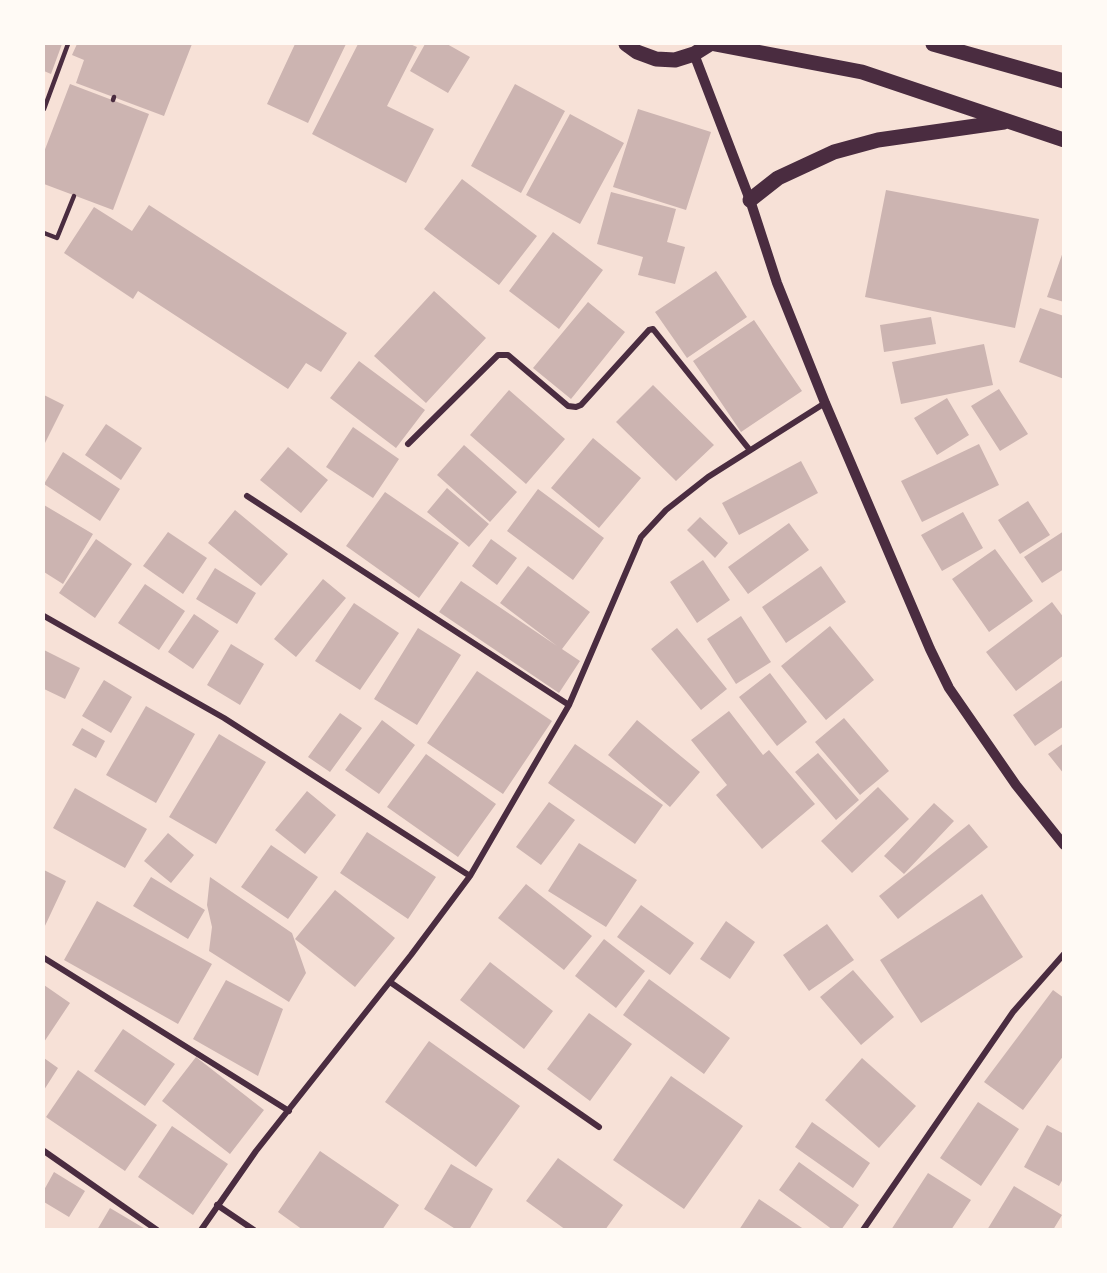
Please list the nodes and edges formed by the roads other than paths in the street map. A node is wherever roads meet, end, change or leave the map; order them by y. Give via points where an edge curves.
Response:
1 (68, 44) edge
2 (626, 44) edge
3 (710, 44) edge
4 (715, 44) edge
5 (933, 44) edge
6 (694, 54) junction
7 (1064, 81) edge
8 (44, 109) edge
9 (1007, 121) junction
10 (1064, 140) edge
11 (74, 196) dead end
12 (750, 200) junction
13 (44, 233) edge
14 (825, 403) junction
15 (408, 444) dead end
16 (749, 449) junction
17 (247, 496) dead end
18 (44, 616) edge
19 (569, 705) junction
20 (1064, 845) edge
21 (470, 876) junction
22 (1064, 954) edge
23 (44, 958) edge
24 (390, 982) junction
25 (289, 1111) junction
26 (599, 1127) dead end
27 (44, 1151) edge
28 (217, 1205) junction
29 (157, 1230) edge
30 (201, 1230) edge
31 (254, 1230) edge
32 (863, 1230) edge

1 - 8 lane
2 - 6 main road via 656,59 675,60
3 - 6 main road
4 - 9 main road via 862,72
5 - 7 main road
6 - 12 street
9 - 10 main road
9 - 12 main road via 878,140 834,152 778,178
11 - 13 lane via 57,238
12 - 14 street via 777,283
14 - 16 street
14 - 20 street via 949,688 1016,785
15 - 16 street via 498,356 508,355 568,406 576,407 653,329
16 - 19 street via 666,510 642,537
17 - 19 street
18 - 21 street via 224,718
19 - 21 street
21 - 24 street
22 - 32 street via 1013,1012
23 - 25 street
24 - 25 street
24 - 26 street
25 - 28 street
27 - 29 street
28 - 30 street
28 - 31 street

